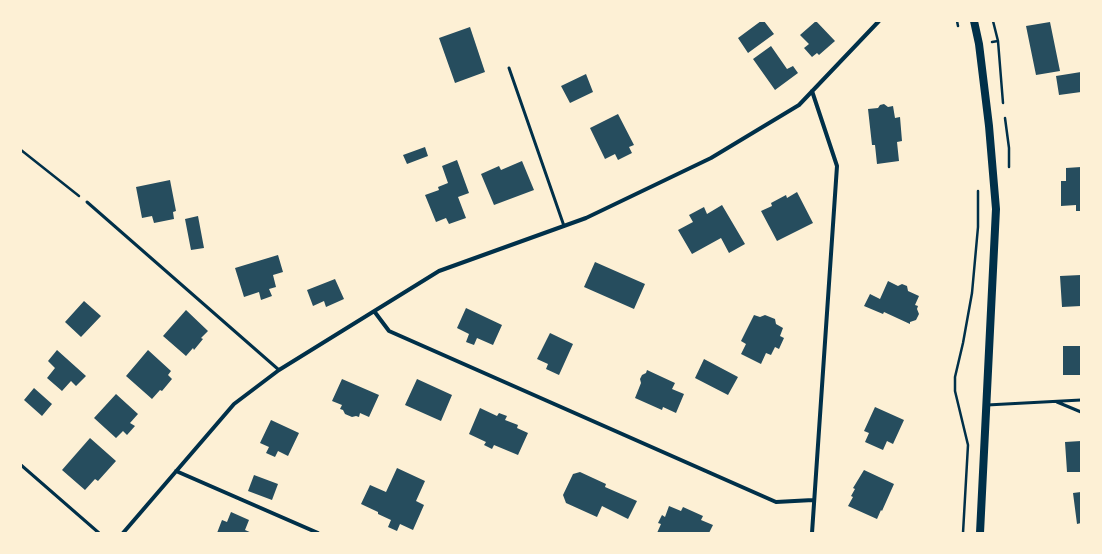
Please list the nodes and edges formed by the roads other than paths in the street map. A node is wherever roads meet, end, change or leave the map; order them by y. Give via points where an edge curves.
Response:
1 (879, 21) edge
2 (974, 21) edge
3 (509, 68) dead end
4 (812, 91) junction
5 (87, 202) road end
6 (564, 226) junction
7 (374, 311) junction
8 (279, 370) junction
9 (1081, 400) edge
10 (1055, 402) junction
11 (987, 405) junction
12 (1081, 412) edge
13 (21, 465) edge
14 (176, 471) junction
15 (813, 500) junction
16 (98, 533) edge
17 (123, 533) edge
18 (318, 533) edge
19 (812, 533) edge
20 (980, 533) edge

1 - 4 street
2 - 11 main road via 989,126 996,209
3 - 6 lane
4 - 6 street via 799,105 711,158
4 - 15 street via 837,166
5 - 8 lane
6 - 7 street via 439,270
7 - 8 street
7 - 15 street via 389,332 776,502
8 - 14 street via 234,404
9 - 10 lane
10 - 11 lane
10 - 12 lane
11 - 20 main road
13 - 16 lane
14 - 17 street
14 - 18 street
15 - 19 street

